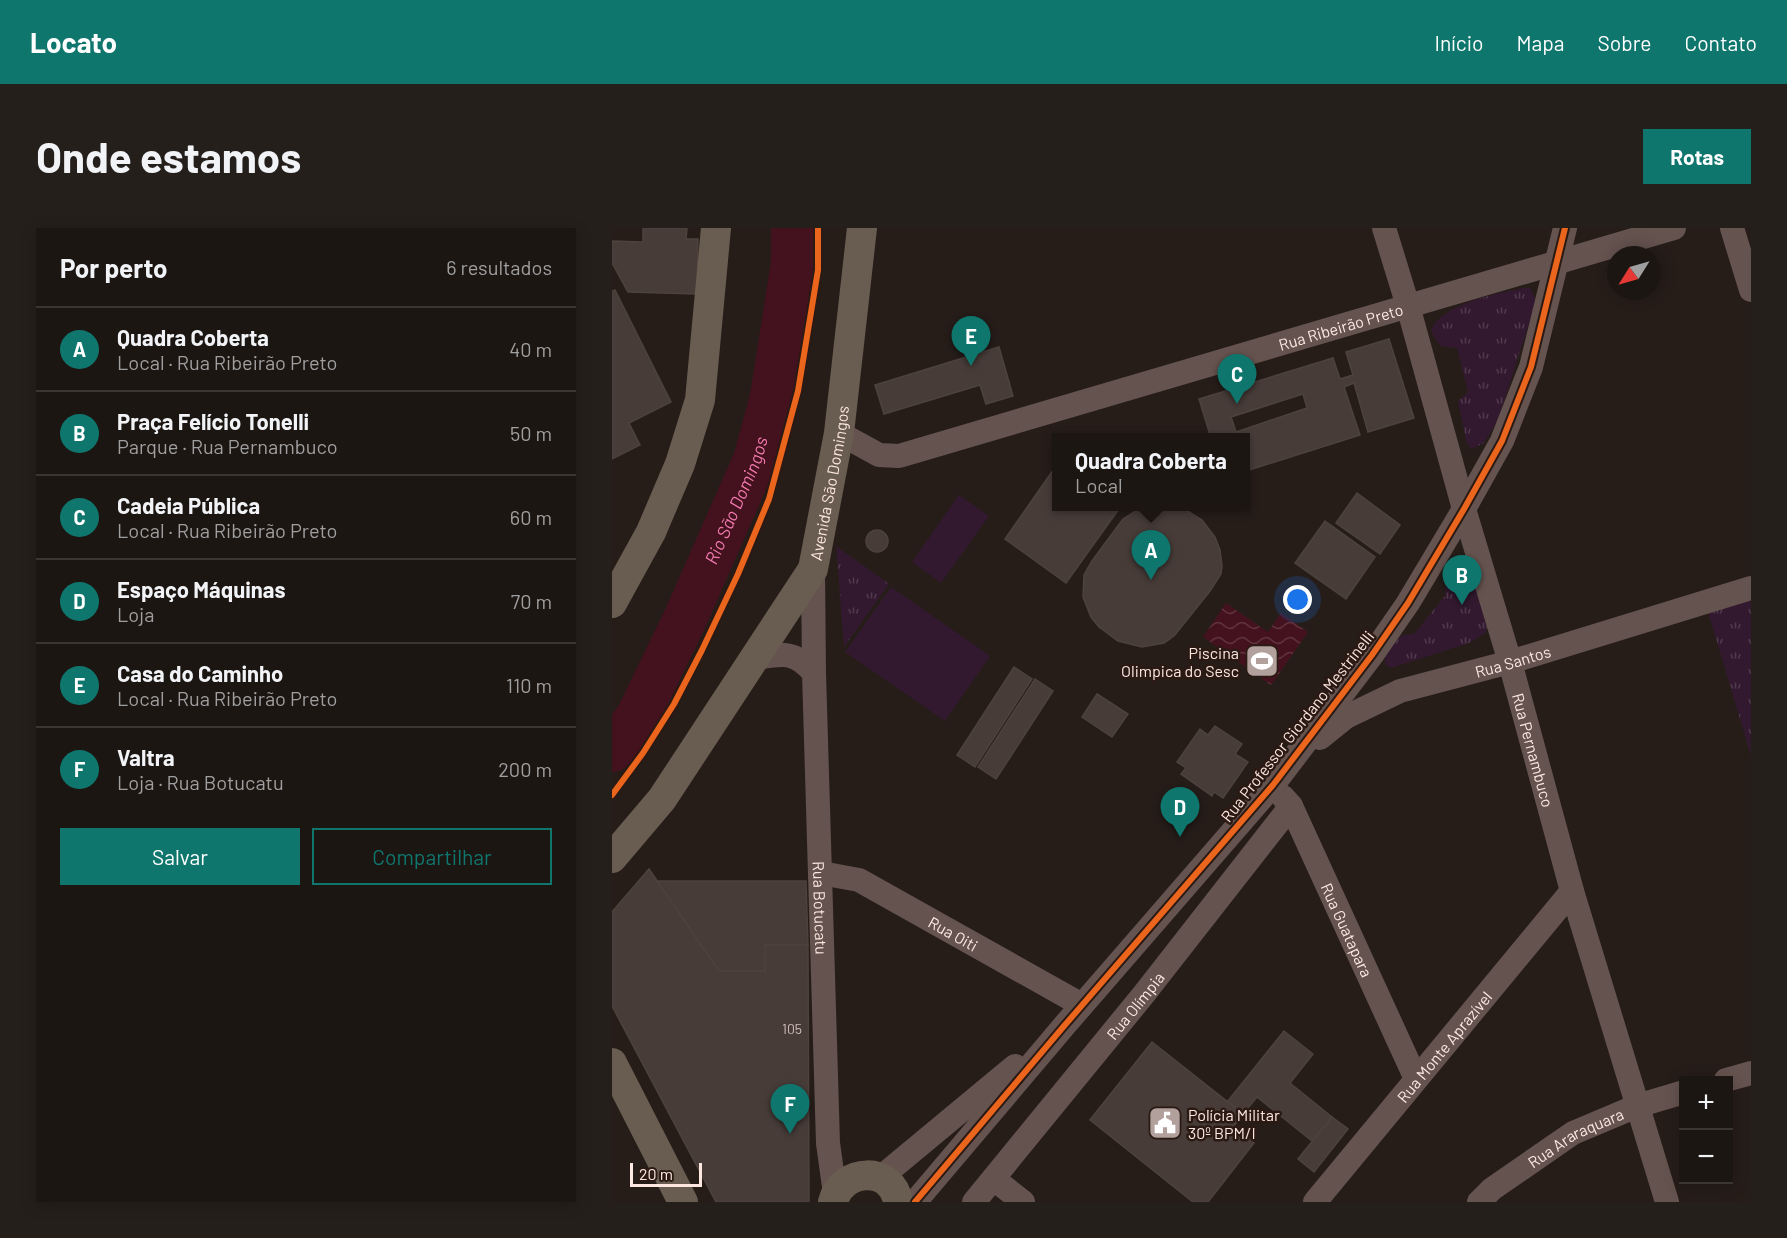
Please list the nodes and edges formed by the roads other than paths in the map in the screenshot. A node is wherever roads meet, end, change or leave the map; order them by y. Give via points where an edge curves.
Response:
1 (716, 228) edge
2 (862, 228) edge
3 (1384, 228) edge
4 (1565, 228) edge
5 (1674, 228) edge
6 (1732, 228) edge
7 (1556, 262) junction
8 (1751, 290) edge
9 (1408, 306) junction
10 (839, 433) junction
11 (1464, 509) junction
12 (813, 568) junction
13 (1751, 588) edge
14 (612, 603) edge
15 (1372, 655) junction
16 (752, 659) junction
17 (1510, 662) junction
18 (814, 673) junction
19 (1400, 691) junction
20 (1290, 762) junction
21 (1273, 784) junction
22 (1291, 806) junction
23 (612, 858) edge
24 (821, 873) junction
25 (1572, 891) junction
26 (1082, 1005) junction
27 (1064, 1026) junction
28 (612, 1063) edge
29 (1751, 1073) edge
30 (1733, 1078) edge
31 (1416, 1079) junction
32 (1679, 1093) edge
33 (1637, 1106) junction
34 (828, 1143) junction
35 (874, 1176) junction
36 (994, 1179) junction
37 (834, 1198) edge
38 (683, 1202) edge
39 (898, 1202) edge
40 (915, 1202) edge
41 (974, 1202) edge
42 (1023, 1202) edge
43 (1315, 1202) edge
44 (1479, 1202) edge
45 (1666, 1202) edge

1 - 14 main road via 700,400 680,464 651,532
2 - 10 main road, Avenida São Domingos
3 - 9 street, Rua Pernambuco
4 - 7 street, Rua Professor Giordano Mestrinelli
5 - 7 street, Rua Ribeirão Preto
6 - 8 street
7 - 9 street, Rua Ribeirão Preto
7 - 11 street, Rua Professor Giordano Mestrinelli via 1530,367 1502,441
9 - 10 street, Rua Ribeirão Preto via 899,456 879,456
9 - 11 street, Rua Pernambuco
10 - 12 main road, Avenida São Domingos
11 - 15 street, Rua Professor Giordano Mestrinelli
11 - 17 street, Rua Pernambuco
12 - 16 main road, Avenida São Domingos
12 - 18 street, Rua Botucatu
13 - 17 street, Rua Santos
15 - 19 street via 1377,682 1387,690
15 - 20 street, Rua Professor Giordano Mestrinelli
16 - 18 street via 781,654 804,662
16 - 23 main road, Avenida São Domingos via 662,799
17 - 19 street, Rua Santos
17 - 25 street, Rua Pernambuco
18 - 24 street, Rua Botucatu
19 - 20 street, Rua Santos via 1346,717
20 - 21 street, Rua Professor Giordano Mestrinelli
21 - 22 street, Rua Guatapara
21 - 26 street, Rua Professor Giordano Mestrinelli
22 - 31 street, Rua Guatapara
22 - 36 street, Rua Olímpia
24 - 26 street, Rua Oiti via 859,880
24 - 34 street, Rua Botucatu
25 - 31 street, Rua Monte Aprazível
25 - 33 street, Rua Pernambuco
26 - 27 street, Rua Professor Giordano Mestrinelli
27 - 35 street, Rua Professor Giordano Mestrinelli
27 - 40 street, Rua Professor Giordano Mestrinelli
28 - 38 main road
29 - 30 street
31 - 43 street, Rua Monte Aprazível
32 - 33 street, Rua Araraquara
33 - 44 street, Rua Araraquara via 1572,1133
33 - 45 street, Rua Pernambuco
34 - 35 street via 844,1165
34 - 37 street, Rua Botucatu
35 - 37 main road via 854,1177 843,1184
35 - 39 main road via 891,1186
36 - 41 street, Rua Olímpia
36 - 42 street

